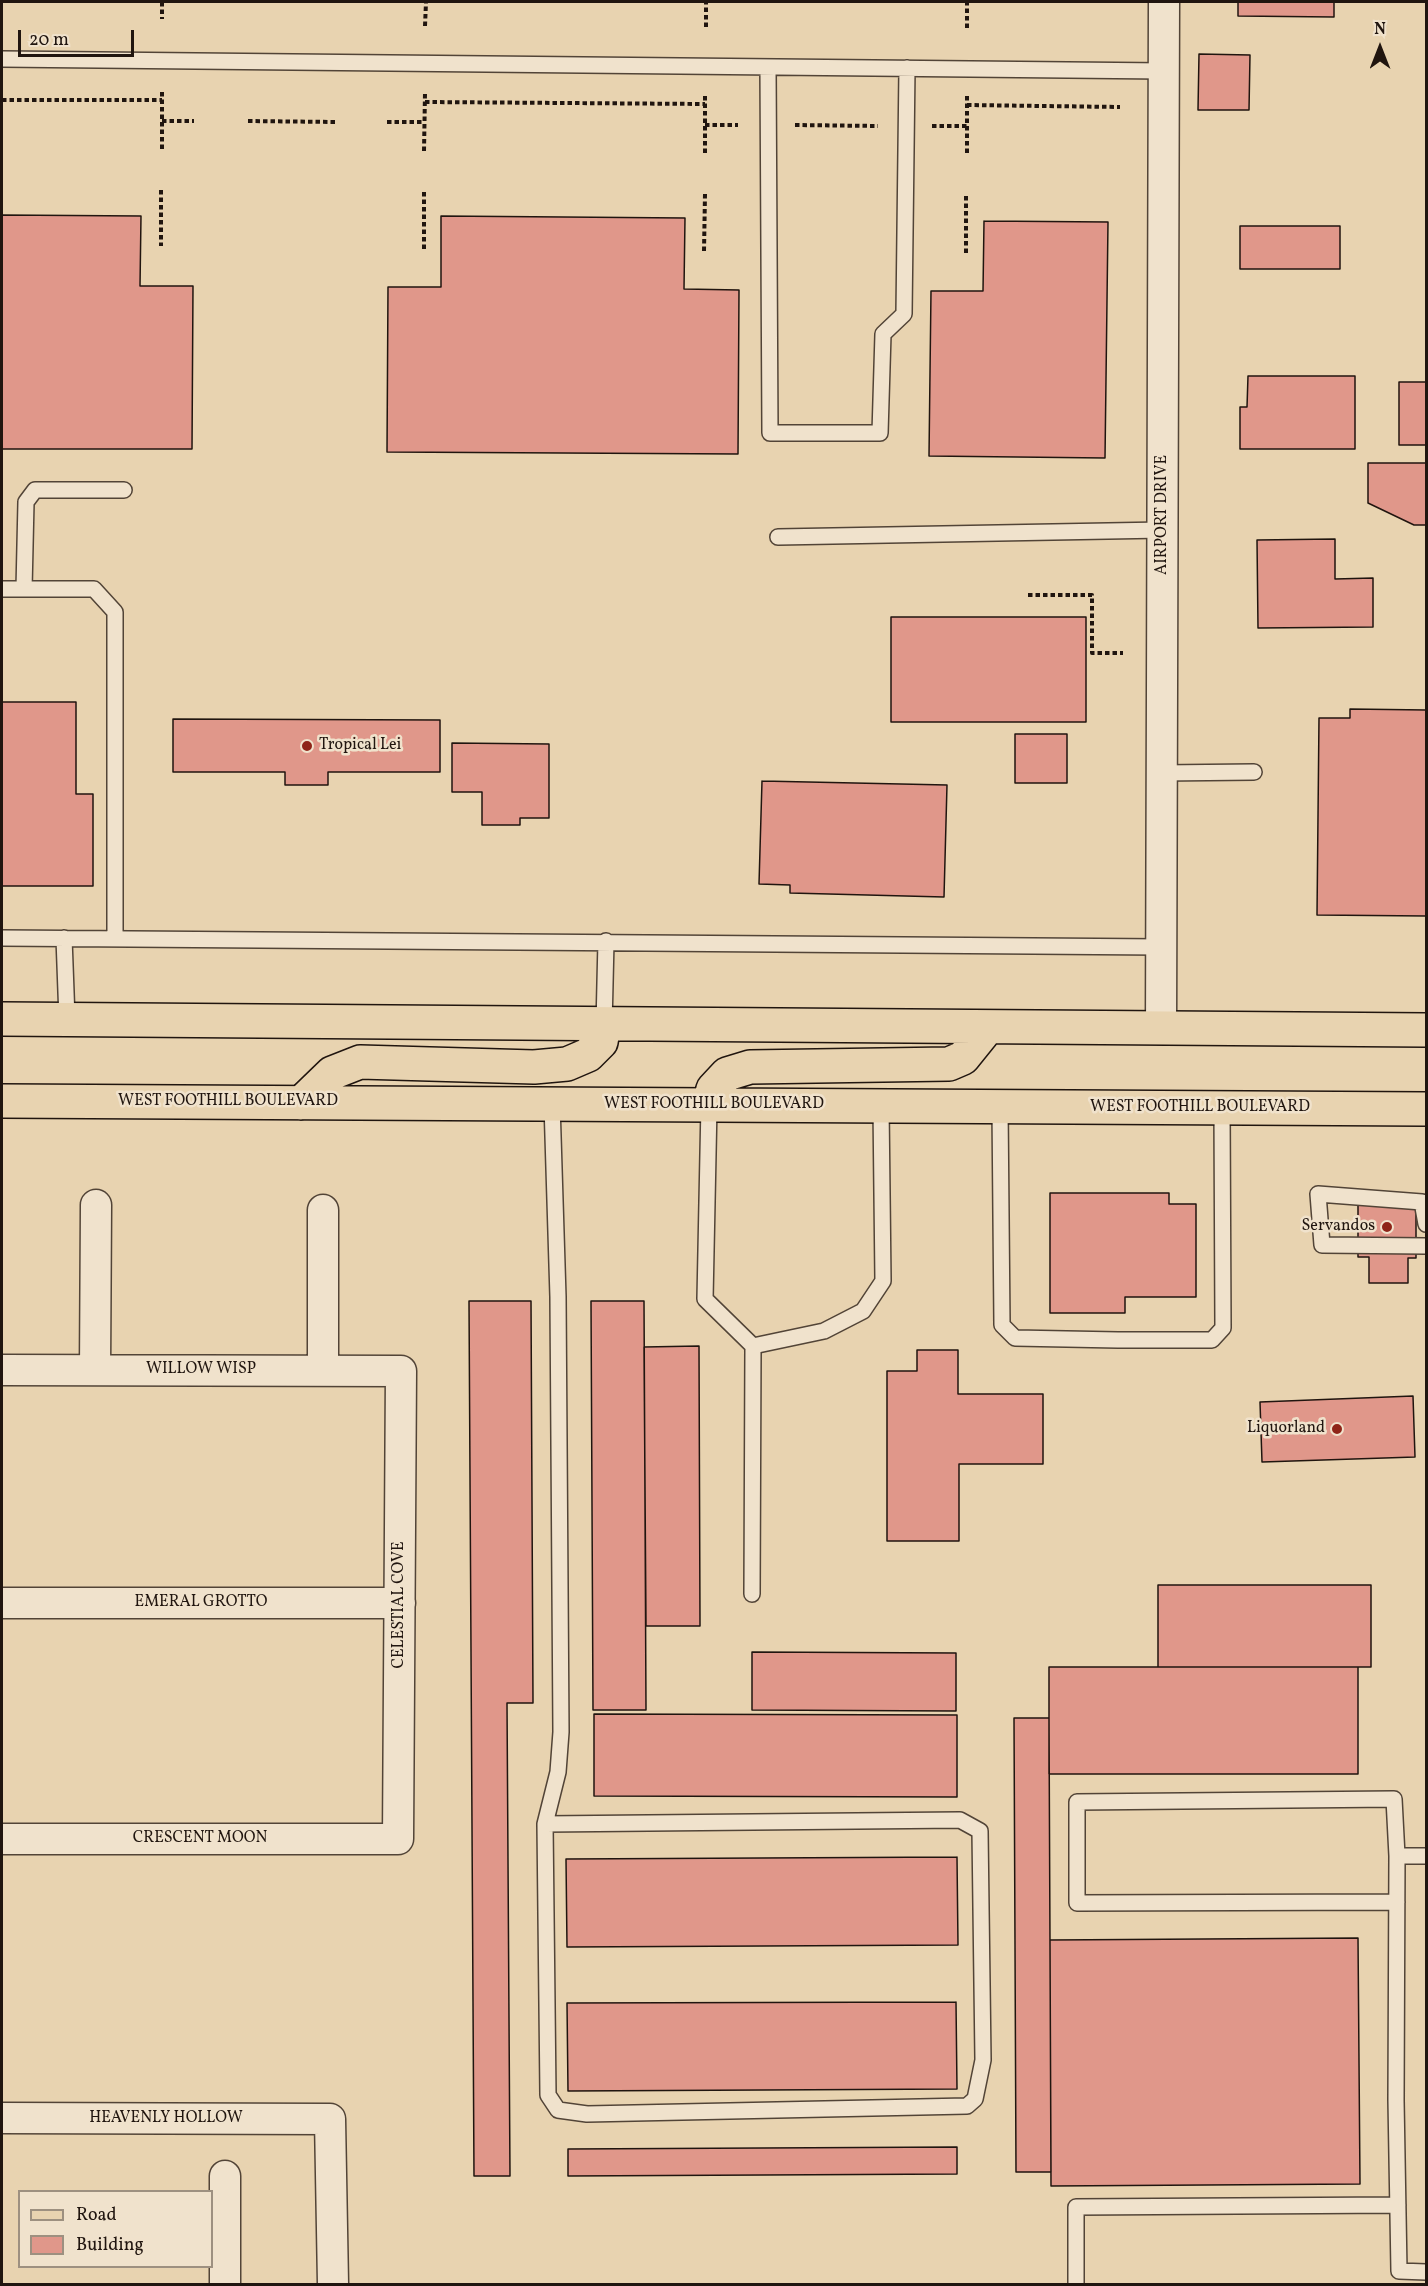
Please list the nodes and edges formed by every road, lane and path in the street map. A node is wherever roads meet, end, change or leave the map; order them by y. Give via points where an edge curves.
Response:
1 (162, 2) edge
2 (426, 2) edge
3 (706, 2) edge
4 (967, 2) edge
5 (1164, 2) edge
6 (162, 19) dead end
7 (425, 26) dead end
8 (706, 27) dead end
9 (967, 28) dead end
10 (2, 59) edge
11 (768, 67) junction
12 (907, 68) junction
13 (1164, 71) junction
14 (162, 92) dead end
15 (425, 93) dead end
16 (705, 95) dead end
17 (967, 96) dead end
18 (2, 100) edge
19 (162, 100) junction
20 (425, 102) junction
21 (705, 104) junction
22 (967, 105) junction
23 (1120, 107) dead end
24 (162, 121) junction
25 (194, 121) dead end
26 (248, 121) dead end
27 (335, 122) dead end
28 (387, 122) dead end
29 (424, 122) junction
30 (705, 125) junction
31 (738, 125) dead end
32 (791, 125) dead end
33 (879, 126) dead end
34 (930, 126) dead end
35 (967, 126) junction
36 (162, 149) dead end
37 (424, 151) dead end
38 (705, 153) dead end
39 (967, 154) dead end
40 (161, 190) dead end
41 (424, 191) dead end
42 (705, 194) dead end
43 (966, 196) dead end
44 (161, 246) dead end
45 (424, 249) dead end
46 (704, 251) dead end
47 (966, 254) dead end
48 (124, 490) dead end
49 (1162, 530) junction
50 (778, 537) dead end
51 (2, 589) edge
52 (24, 589) junction
53 (1028, 595) dead end
54 (1123, 653) dead end
55 (1254, 772) dead end
56 (1161, 773) junction
57 (2, 938) edge
58 (64, 938) junction
59 (115, 939) junction
60 (606, 941) junction
61 (1161, 947) junction
62 (2, 1019) edge
63 (67, 1019) junction
64 (604, 1025) junction
65 (988, 1027) junction
66 (1161, 1029) junction
67 (1426, 1030) edge
68 (2, 1101) edge
69 (301, 1102) junction
70 (552, 1104) junction
71 (709, 1105) junction
72 (881, 1106) junction
73 (1000, 1107) junction
74 (1222, 1108) junction
75 (1426, 1109) edge
76 (96, 1205) dead end
77 (323, 1210) dead end
78 (1426, 1224) edge
79 (1426, 1246) edge
80 (753, 1346) junction
81 (2, 1370) edge
82 (95, 1370) junction
83 (322, 1371) junction
84 (401, 1371) joint
85 (752, 1594) dead end
86 (2, 1603) edge
87 (400, 1603) junction
88 (545, 1824) junction
89 (2, 1839) edge
90 (398, 1839) joint
91 (1397, 1856) junction
92 (1426, 1856) edge
93 (1397, 1902) junction
94 (2, 2118) edge
95 (225, 2176) dead end
96 (1398, 2205) junction
97 (1426, 2272) edge
98 (1400, 2278) edge
99 (225, 2284) edge
100 (333, 2284) edge
101 (1076, 2284) edge

1 - 6 path
2 - 7 path
3 - 8 path
4 - 9 path
5 - 13 street, AIRPORT DRIVE
10 - 11 lane
11 - 12 lane
11 - 12 lane via 770,433 880,433 883,334 904,314
12 - 13 lane
13 - 49 street, AIRPORT DRIVE
14 - 19 path
15 - 20 path
16 - 21 path
17 - 22 path
18 - 19 path
19 - 24 path
20 - 21 path
20 - 29 path
21 - 30 path
22 - 23 path
22 - 35 path
24 - 25 path
24 - 36 path
26 - 27 path
28 - 29 path
29 - 37 path
30 - 31 path
30 - 38 path
32 - 33 path
34 - 35 path
35 - 39 path
40 - 44 path
41 - 45 path
42 - 46 path
43 - 47 path
48 - 52 lane via 35,490 26,502
49 - 50 lane
49 - 56 street, AIRPORT DRIVE
51 - 52 lane
52 - 59 lane via 94,589 115,612
53 - 54 path via 1092,595 1092,653
55 - 56 lane
56 - 61 street, AIRPORT DRIVE
57 - 58 lane
58 - 59 lane
58 - 63 lane
59 - 60 lane
60 - 61 lane
60 - 64 lane
61 - 66 street, AIRPORT DRIVE
62 - 63 main road
63 - 64 main road
64 - 65 main road
64 - 69 main road via 601,1042 588,1055 567,1064 534,1067 360,1062 332,1073
65 - 66 main road
65 - 71 main road via 963,1058 949,1064 750,1068 728,1074 713,1089
66 - 67 main road
68 - 69 main road, WEST FOOTHILL BOULEVARD
69 - 70 main road, WEST FOOTHILL BOULEVARD
70 - 71 main road, WEST FOOTHILL BOULEVARD
70 - 88 lane via 558,1298 561,1732 558,1772
71 - 72 main road, WEST FOOTHILL BOULEVARD
71 - 80 lane via 705,1299
72 - 73 main road, WEST FOOTHILL BOULEVARD
72 - 80 lane via 883,1281 863,1311 824,1331
73 - 74 main road, WEST FOOTHILL BOULEVARD
73 - 74 lane via 1002,1325 1015,1338 1212,1340 1224,1328
74 - 75 main road, WEST FOOTHILL BOULEVARD
76 - 82 street
77 - 83 street
78 - 79 lane via 1422,1202 1318,1194 1322,1245
80 - 85 lane
81 - 82 street, WILLOW WISP
82 - 83 street, WILLOW WISP
83 - 84 street, WILLOW WISP
84 - 87 street, CELESTIAL COVE
86 - 87 street, EMERAL GROTTO
87 - 90 street, CELESTIAL COVE
88 - 88 lane via 548,2095 558,2110 587,2114 967,2106 975,2099 983,2060 980,1831 960,1820
89 - 90 street, CRESCENT MOON
91 - 92 lane
91 - 93 lane
91 - 93 lane via 1394,1799 1077,1802 1077,1903
93 - 96 lane
94 - 100 street, HEAVENLY HOLLOW via 330,2119
95 - 99 street
96 - 98 lane
96 - 101 lane via 1076,2207
97 - 98 lane

